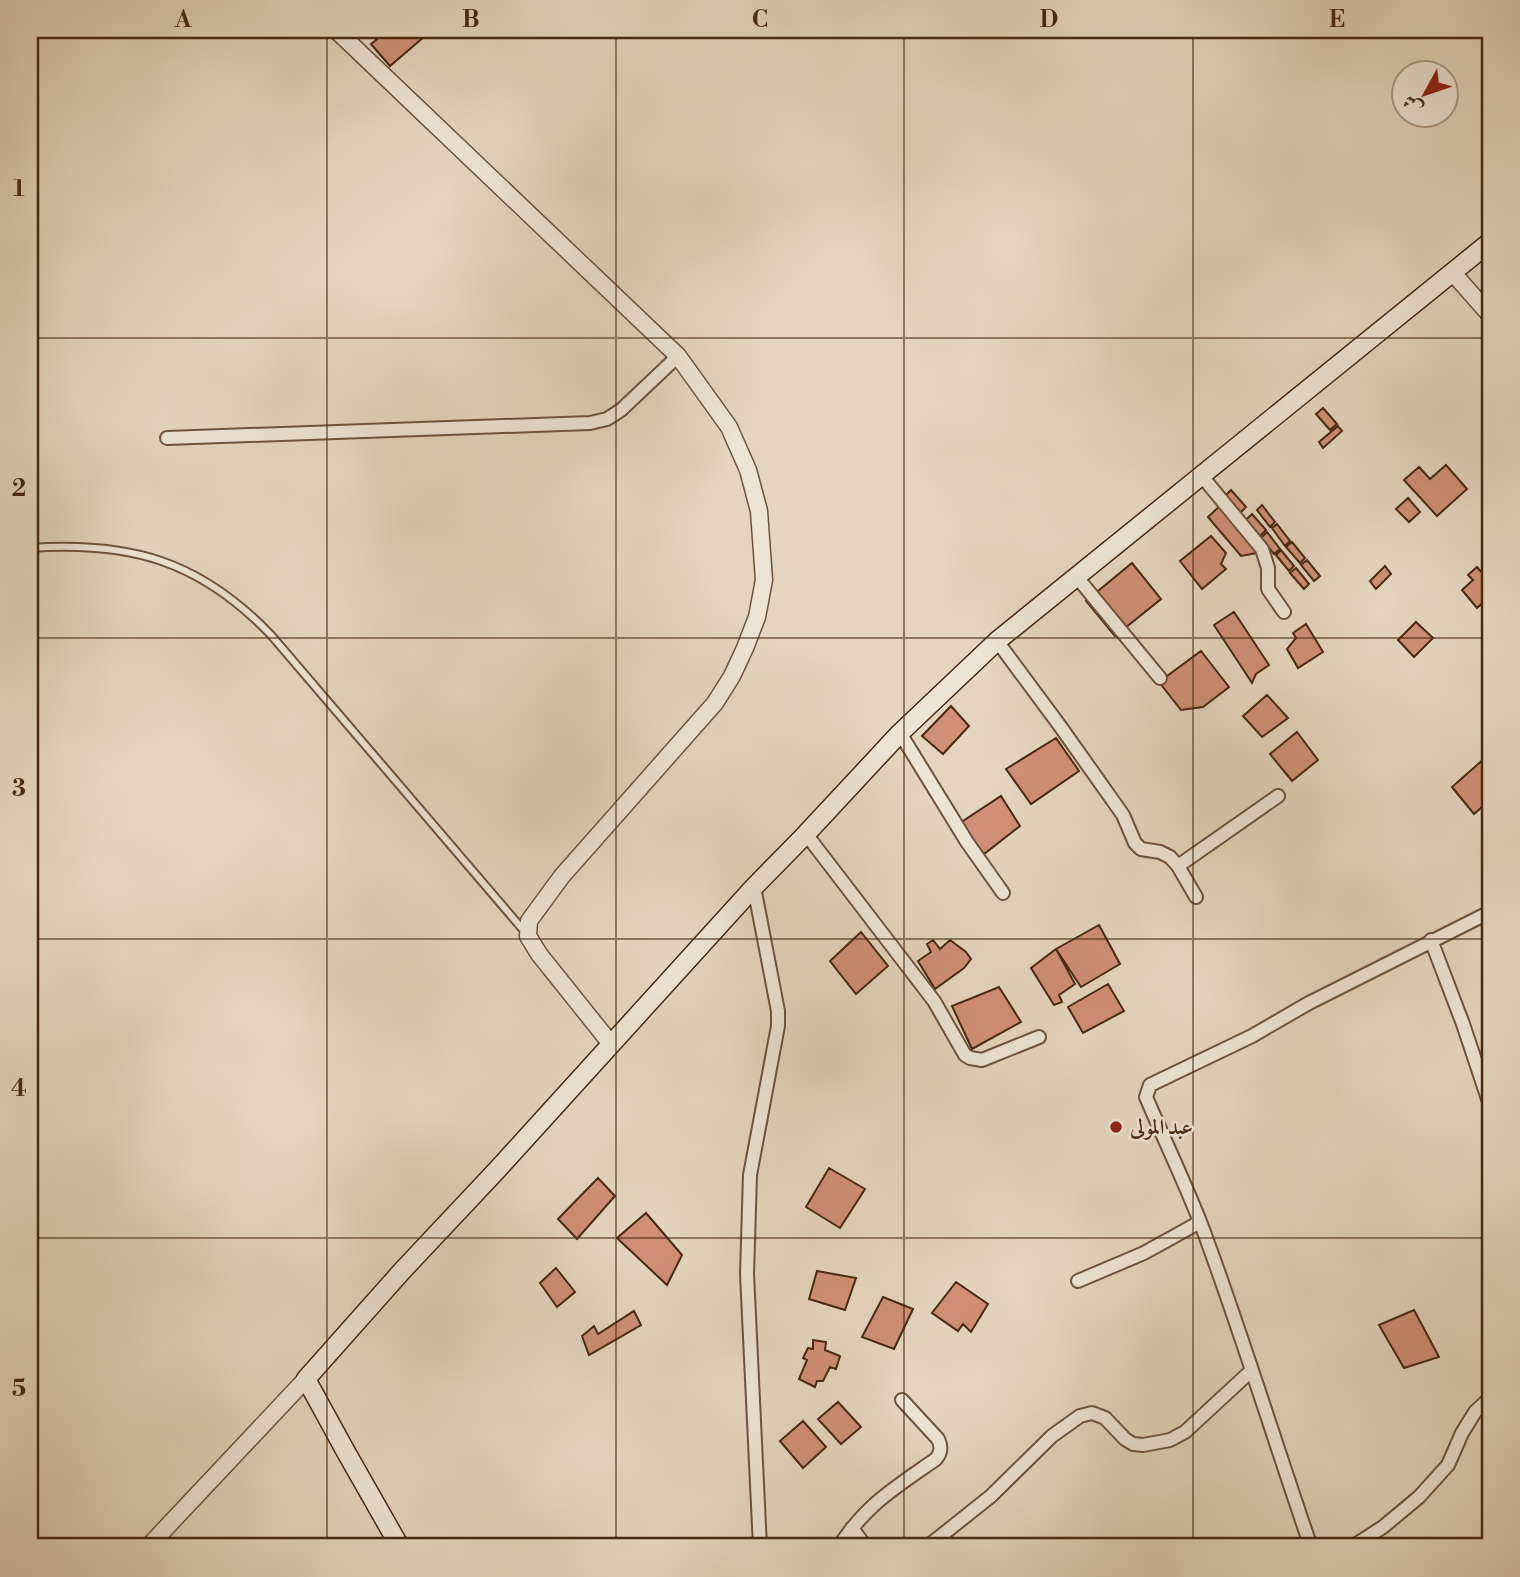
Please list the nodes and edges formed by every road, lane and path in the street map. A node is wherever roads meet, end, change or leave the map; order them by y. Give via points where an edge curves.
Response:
1 (336, 30) edge
2 (1490, 242) edge
3 (1453, 273) junction
4 (1490, 315) edge
5 (678, 356) junction
6 (167, 438) dead end
7 (1201, 475) junction
8 (30, 548) edge
9 (1076, 576) junction
10 (1284, 612) dead end
11 (997, 641) junction
12 (1160, 678) dead end
13 (900, 733) junction
14 (1278, 796) dead end
15 (806, 834) junction
16 (1178, 866) junction
17 (754, 887) junction
18 (1003, 893) dead end
19 (1196, 897) dead end
20 (1490, 912) edge
21 (528, 936) junction
22 (1431, 940) junction
23 (1039, 1037) dead end
24 (611, 1044) junction
25 (1490, 1105) edge
26 (1200, 1222) junction
27 (1078, 1281) dead end
28 (1252, 1370) junction
29 (306, 1379) junction
30 (1490, 1398) edge
31 (902, 1400) dead end
32 (852, 1528) junction
33 (148, 1547) edge
34 (400, 1547) edge
35 (760, 1547) edge
36 (839, 1547) edge
37 (866, 1547) edge
38 (927, 1547) edge
39 (1311, 1547) edge
40 (1352, 1547) edge

1 - 5 street
2 - 3 main road
3 - 4 street
3 - 7 main road
5 - 6 street via 621,410 590,423
5 - 21 street via 729,427 748,470 759,511 764,580 757,617 715,703 562,876 529,921
7 - 9 main road
7 - 10 street via 1262,550 1268,589
8 - 21 lane via 89,546 132,552 174,565 235,601 271,635
9 - 11 main road
9 - 12 street
11 - 13 main road
11 - 16 street via 1123,815 1135,844 1166,854
13 - 15 main road
13 - 18 street
14 - 16 street
15 - 17 main road
15 - 23 street via 934,1001 965,1055 982,1060
16 - 19 street
17 - 24 main road
17 - 35 street via 778,1011 749,1188 747,1274
20 - 22 street
21 - 24 street
22 - 25 street
22 - 26 street via 1150,1085 1146,1097
24 - 29 main road
26 - 27 street via 1144,1253
26 - 28 street
28 - 38 street via 1185,1432 1170,1440 1138,1445 1099,1415 1080,1416
28 - 39 street
29 - 33 street
29 - 34 main road
30 - 40 street via 1475,1412 1448,1465 1419,1497
31 - 32 street via 938,1439 940,1452 876,1502
32 - 36 street
32 - 37 street

